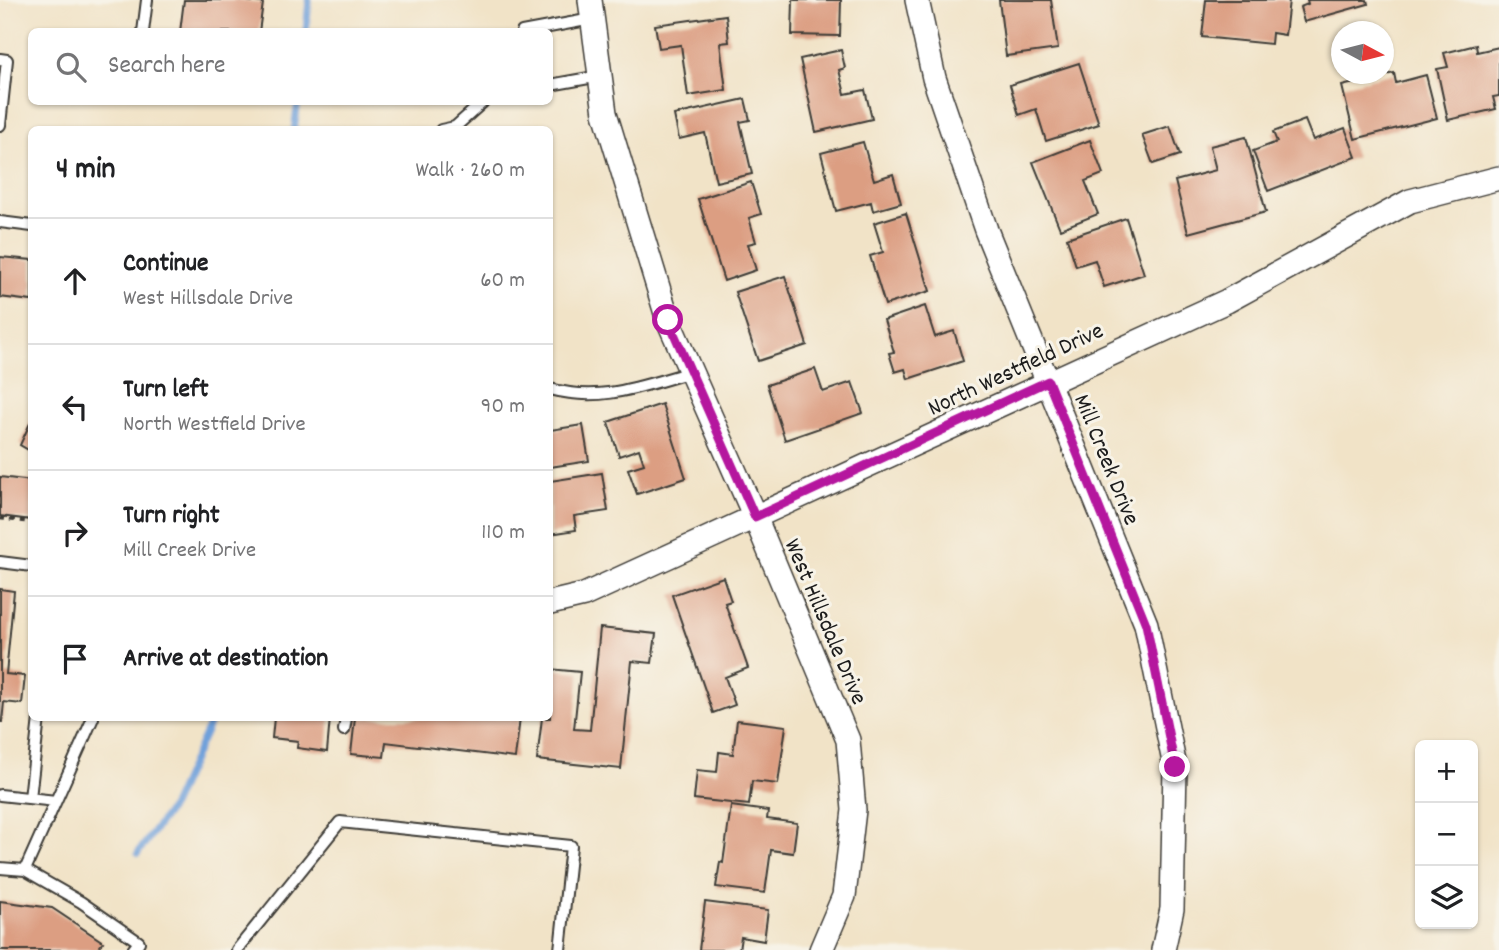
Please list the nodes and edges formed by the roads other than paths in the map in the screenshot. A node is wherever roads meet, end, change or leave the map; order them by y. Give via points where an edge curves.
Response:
1 (147, 0) edge
2 (917, 0) edge
3 (591, 9) edge
4 (144, 28) edge
5 (534, 28) edge
6 (0, 59) edge
7 (600, 76) junction
8 (553, 84) edge
9 (480, 105) edge
10 (0, 125) edge
11 (456, 126) edge
12 (1499, 178) edge
13 (0, 222) edge
14 (28, 226) edge
15 (691, 372) junction
16 (1048, 381) junction
17 (553, 390) edge
18 (755, 517) junction
19 (0, 562) edge
20 (28, 566) edge
21 (553, 602) edge
22 (39, 721) edge
23 (92, 721) edge
24 (346, 721) edge
25 (344, 730) dead end
26 (0, 795) edge
27 (30, 798) junction
28 (56, 801) junction
29 (0, 868) edge
30 (24, 870) junction
31 (133, 950) edge
32 (237, 950) edge
33 (560, 950) edge
34 (821, 950) edge
35 (1163, 950) edge

1 - 4 lane
2 - 16 street, Mill Creek Drive via 934,78 982,218
3 - 5 lane
3 - 7 street, West Hillsdale Drive
6 - 10 lane via 7,60
7 - 8 lane
7 - 15 street, West Hillsdale Drive via 605,113 668,320
9 - 11 lane
12 - 16 street, North Westfield Drive via 1410,201 1227,301
13 - 14 lane
15 - 17 lane via 609,394
15 - 18 street, West Hillsdale Drive
16 - 18 street, North Westfield Drive
16 - 35 street, Mill Creek Drive via 1146,624 1175,767 1172,909
18 - 21 street, North Westfield Drive via 584,595
18 - 34 street, West Hillsdale Drive via 848,740 854,810 844,896
19 - 20 lane
22 - 27 lane
23 - 28 lane
24 - 25 lane
26 - 27 lane
27 - 28 lane
28 - 30 lane
29 - 30 lane
30 - 31 lane via 139,942
32 - 33 lane via 340,822 571,846

